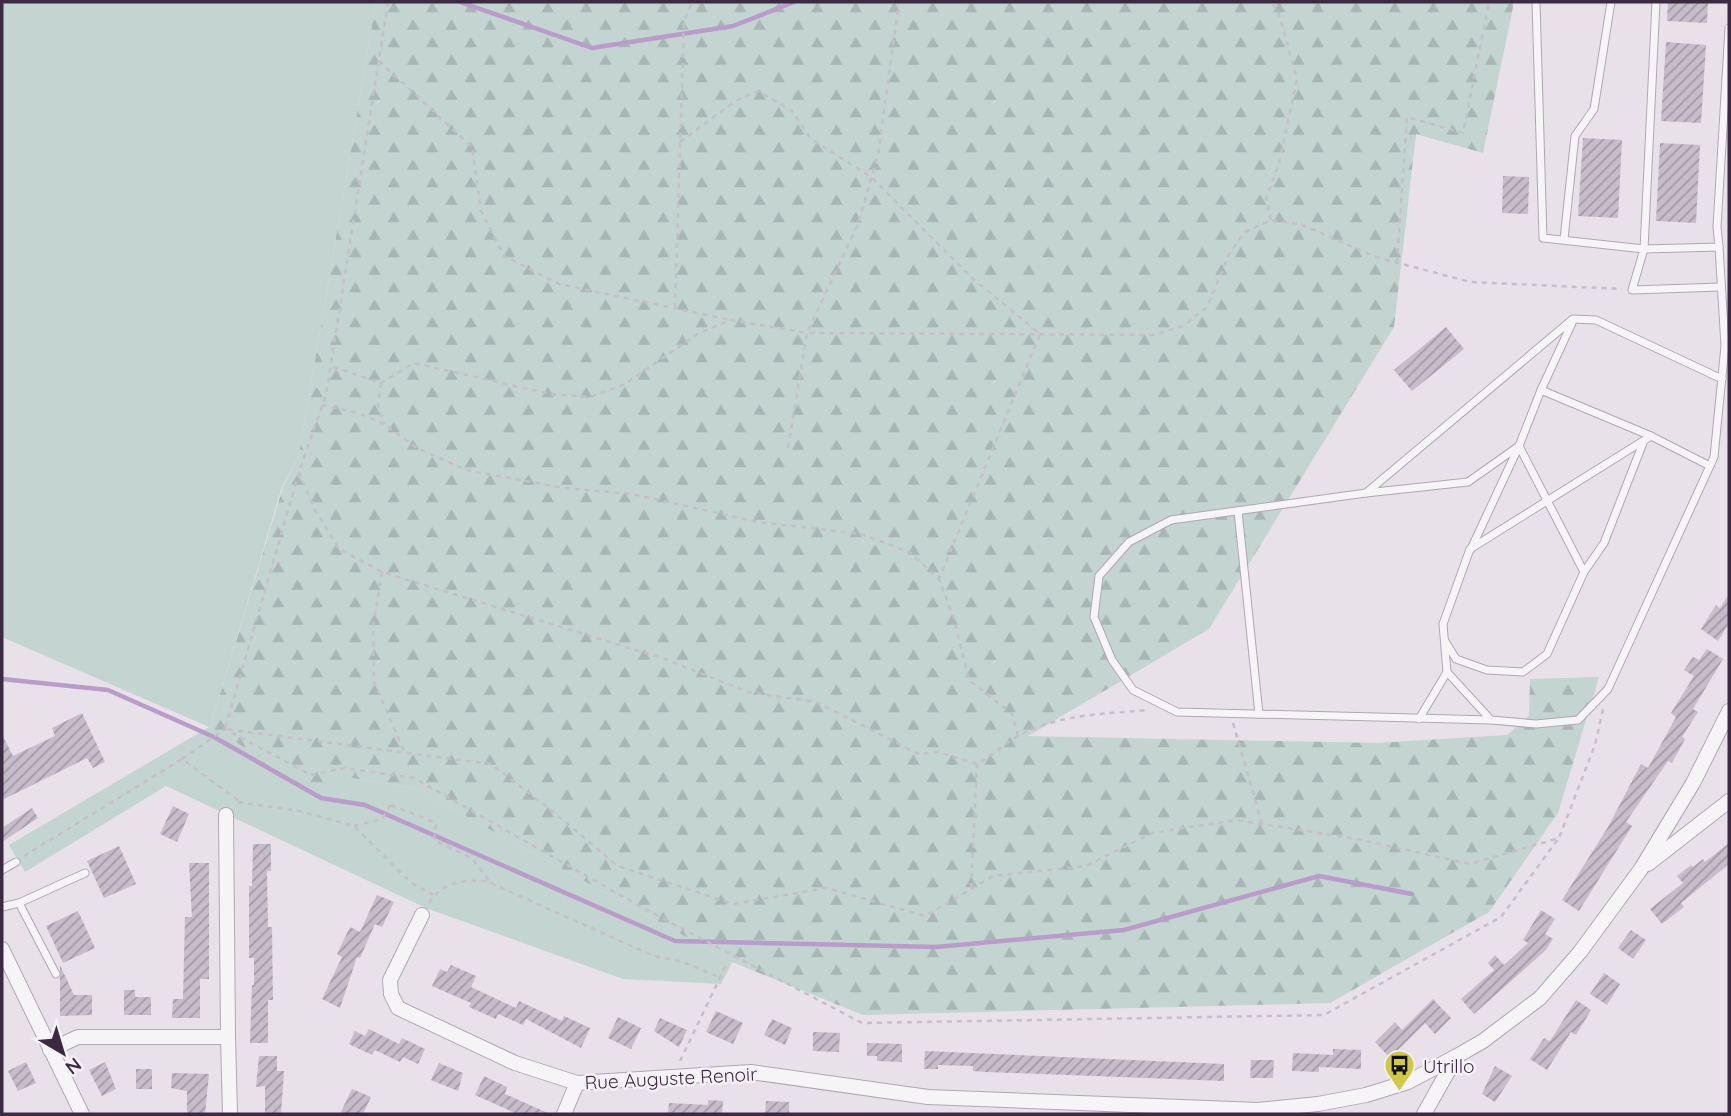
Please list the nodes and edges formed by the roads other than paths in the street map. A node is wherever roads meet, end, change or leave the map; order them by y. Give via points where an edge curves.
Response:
1 (1536, 2) edge
2 (1611, 2) edge
3 (1656, 2) edge
4 (1729, 27) edge
5 (1564, 239) junction
6 (1719, 247) junction
7 (1644, 249) junction
8 (1720, 287) junction
9 (1573, 319) junction
10 (1722, 379) junction
11 (1541, 390) junction
12 (1648, 439) junction
13 (1519, 446) junction
14 (1710, 466) junction
15 (1366, 493) junction
16 (1546, 502) junction
17 (1238, 511) junction
18 (1470, 549) junction
19 (1584, 572) junction
20 (1444, 640) junction
21 (1447, 672) junction
22 (1729, 712) edge
23 (1259, 714) junction
24 (1419, 719) junction
25 (1491, 720) junction
26 (1729, 801) edge
27 (226, 815) road end
28 (16, 862) road end
29 (1641, 869) junction
30 (2, 870) edge
31 (85, 873) dead end
32 (19, 903) junction
33 (2, 907) edge
34 (422, 915) road end
35 (2, 949) edge
36 (56, 974) dead end
37 (228, 1038) junction
38 (50, 1050) junction
39 (1457, 1056) junction
40 (577, 1083) junction
41 (1082, 1109) edge
42 (82, 1114) edge
43 (230, 1114) edge
44 (564, 1114) edge
45 (1424, 1114) edge

1 - 5 lane via 1543,238
2 - 5 lane via 1594,109 1575,136
3 - 7 lane
4 - 6 lane
5 - 7 lane
6 - 7 lane
6 - 8 lane
7 - 8 lane via 1632,290
8 - 10 lane via 1725,346
9 - 10 lane via 1595,320
9 - 11 lane
9 - 15 lane
10 - 14 lane
11 - 12 lane
11 - 13 lane
12 - 14 lane
12 - 16 lane
12 - 19 lane via 1604,543
13 - 15 lane via 1468,482
13 - 16 lane
13 - 18 lane
14 - 25 lane via 1608,689 1578,720 1536,724
15 - 17 lane
16 - 18 lane
16 - 19 lane
17 - 23 lane
17 - 23 lane via 1171,520 1129,542 1099,576 1094,617 1112,660 1133,690 1177,712
18 - 20 lane via 1443,624
19 - 20 lane via 1547,654 1523,672 1487,670 1456,659
20 - 21 lane
21 - 24 lane
21 - 25 lane
22 - 29 street, Rue Auguste Renoir
23 - 24 lane
24 - 25 lane
26 - 29 street, Rue Auguste Renoir
27 - 37 street
28 - 30 lane
29 - 39 street, Rue Auguste Renoir via 1540,998
31 - 32 lane
32 - 33 lane
32 - 36 lane
34 - 40 street, Rue Auguste Renoir via 390,980 398,1008 515,1063
35 - 38 street
37 - 38 street via 78,1037
37 - 43 street
38 - 42 street
39 - 41 street, Rue Auguste Renoir via 1408,1082 1318,1104 1258,1110
39 - 45 street
40 - 41 street, Rue Auguste Renoir via 751,1072 928,1097
40 - 44 street

